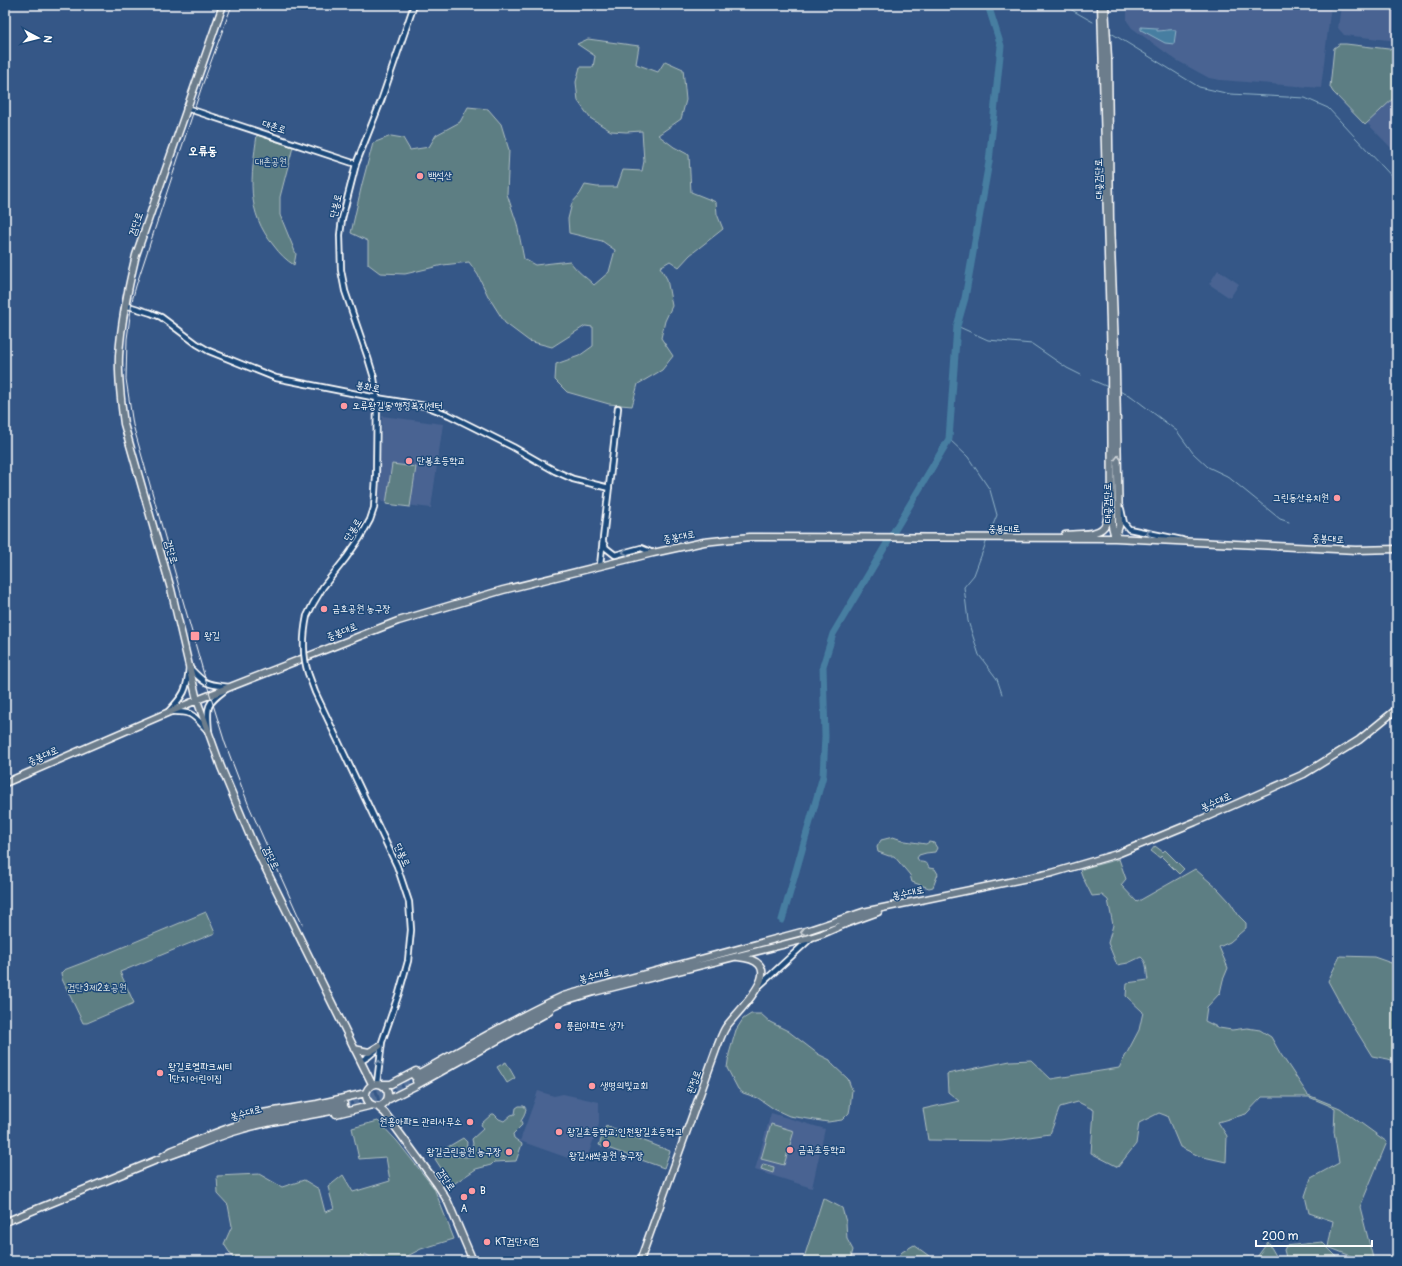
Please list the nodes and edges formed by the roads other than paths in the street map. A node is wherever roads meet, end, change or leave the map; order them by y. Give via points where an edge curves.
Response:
1 (223, 5) edge
2 (414, 5) edge
3 (1101, 5) edge
4 (1105, 5) edge
5 (186, 108) junction
6 (356, 164) junction
7 (125, 305) junction
8 (1114, 371) junction
9 (376, 398) junction
10 (1114, 402) junction
11 (618, 408) dead end
12 (609, 488) junction
13 (1112, 488) junction
14 (1118, 493) junction
15 (1056, 538) junction
16 (1115, 538) junction
17 (603, 541) junction
18 (1187, 541) junction
19 (1397, 549) edge
20 (654, 553) junction
21 (600, 566) junction
22 (190, 667) junction
23 (229, 687) junction
24 (198, 700) junction
25 (1397, 709) edge
26 (168, 712) junction
27 (209, 732) junction
28 (5, 783) edge
29 (894, 906) junction
30 (837, 921) junction
31 (812, 937) junction
32 (779, 938) junction
33 (779, 946) junction
34 (734, 956) junction
35 (759, 986) junction
36 (380, 1044) junction
37 (354, 1049) junction
38 (361, 1061) junction
39 (414, 1079) junction
40 (377, 1084) junction
41 (366, 1093) junction
42 (387, 1101) junction
43 (343, 1106) junction
44 (375, 1106) junction
45 (389, 1119) junction
46 (189, 1146) junction
47 (5, 1222) edge
48 (473, 1261) edge
49 (640, 1261) edge

1 - 5 main road, 검단로
2 - 6 street, 단봉로
3 - 8 main road, 대곶검단로
4 - 8 main road, 대곶검단로
5 - 6 street, 대촌로
5 - 7 main road, 검단로 via 136,255
6 - 9 street, 단봉로 via 342,219 341,270 345,291 374,378
7 - 9 street, 봉화로 via 161,317 210,351 276,378
7 - 22 main road, 검단로 via 119,356 124,424 171,589
8 - 10 main road, 대곶검단로
9 - 12 street, 봉화로 via 426,406 449,415 567,476
9 - 36 street, 단봉로, bridge via 374,508 360,538 323,587 307,616 304,660 315,692 397,866 409,902 408,961
10 - 13 main road, 대곶검단로
14 -> 10 main road, 대곶검단로
11 - 12 street
12 - 17 street
13 - 15 main road via 1106,524 1102,528
13 - 16 main road, 대곶검단로 via 1112,526
14 - 16 main road, 대곶검단로 via 1119,526
18 -> 14 street via 1129,529 1124,523
15 - 16 main road, 중봉대로
15 - 20 main road, 중봉대로 via 750,538 716,540
16 - 18 main road, 중봉대로
20 -> 17 street via 641,548 615,555 606,548
17 - 21 street
18 - 19 main road, 중봉대로 via 1356,550
20 - 21 main road, 중봉대로
21 - 23 main road, 중봉대로 via 503,590 398,621
22 - 23 street via 205,683
22 - 24 main road, 검단로
22 - 26 street via 186,691
23 - 24 main road, 중봉대로
23 - 27 street via 211,701 208,708
24 - 26 main road, 중봉대로
24 - 27 main road, 검단로
25 - 29 main road, 봉수대로 via 1359,740 1304,774 1117,854 1052,873
26 - 27 street via 190,714
26 - 28 main road, 중봉대로
27 - 37 main road, 검단로 via 252,841
29 - 30 main road, 봉수대로 via 863,912
29 - 31 main road
30 - 31 main road
30 -> 32 main road, 봉수대로
31 - 33 main road, 봉수대로
31 - 35 street, 완정로
32 - 33 main road via 782,940
32 - 39 main road, 봉수대로 via 541,1002
33 - 34 main road, 봉수대로
34 - 35 main road via 750,958 761,965 763,972
34 - 39 main road, 봉수대로 via 594,992 558,1004 545,1014
35 - 49 main road, 완정로 via 725,1029
36 - 37 main road via 369,1052
36 - 38 street, 단봉로
40 -> 36 street, 단봉로
37 - 38 main road, 검단로
38 - 40 main road, 검단로
39 - 40 main road
39 - 42 main road
40 - 41 main road via 367,1089
40 - 42 main road via 388,1090
41 - 43 main road
41 - 44 main road via 367,1100
42 - 44 main road
42 - 45 main road, 검단로
43 - 44 main road
43 - 46 main road via 205,1145
43 - 46 main road via 262,1113 201,1136
44 - 45 main road, 검단로
45 - 48 main road, 검단로 via 448,1202
46 - 47 main road via 171,1151

